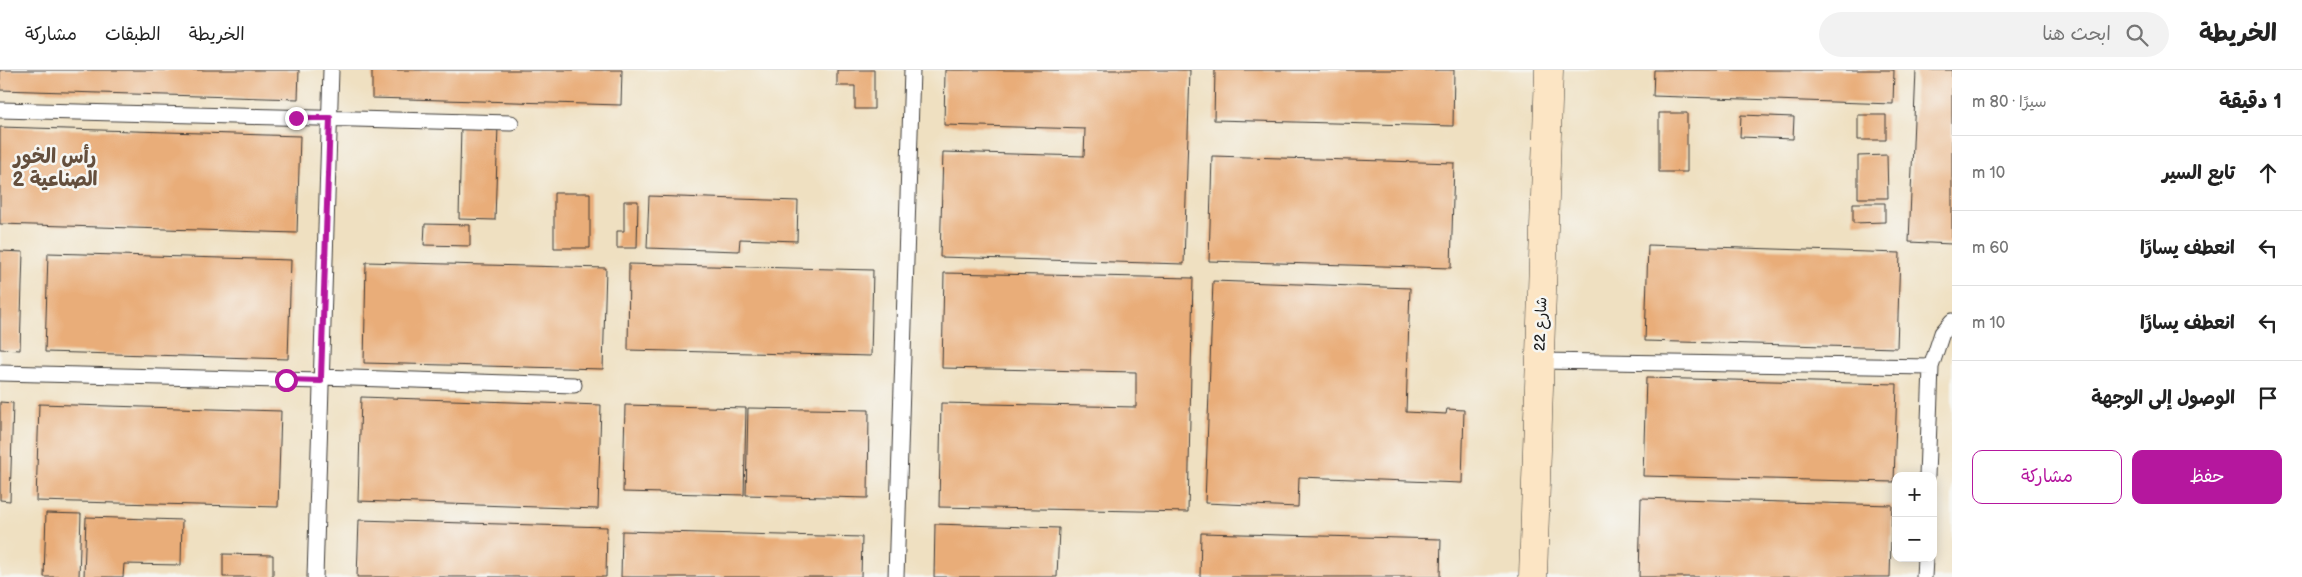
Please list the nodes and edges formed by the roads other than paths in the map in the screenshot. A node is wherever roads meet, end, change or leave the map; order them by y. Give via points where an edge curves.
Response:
1 (331, 70) edge
2 (912, 70) edge
3 (1549, 70) edge
4 (0, 110) edge
5 (330, 118) junction
6 (511, 123) dead end
7 (1952, 322) edge
8 (1540, 361) junction
9 (1931, 367) junction
10 (0, 373) edge
11 (321, 379) junction
12 (574, 385) dead end
13 (1927, 472) edge
14 (1924, 562) edge
15 (314, 577) edge
16 (896, 577) edge
17 (1533, 577) edge
18 (1924, 577) edge

1 - 5 lane
2 - 16 lane
3 - 8 street, شارع 22
4 - 5 lane
5 - 6 lane
5 - 11 lane
7 - 9 lane via 1942,333
8 - 9 lane
8 - 17 street, شارع 22
9 - 13 lane
10 - 11 lane
11 - 12 lane
11 - 15 lane
14 - 18 lane

